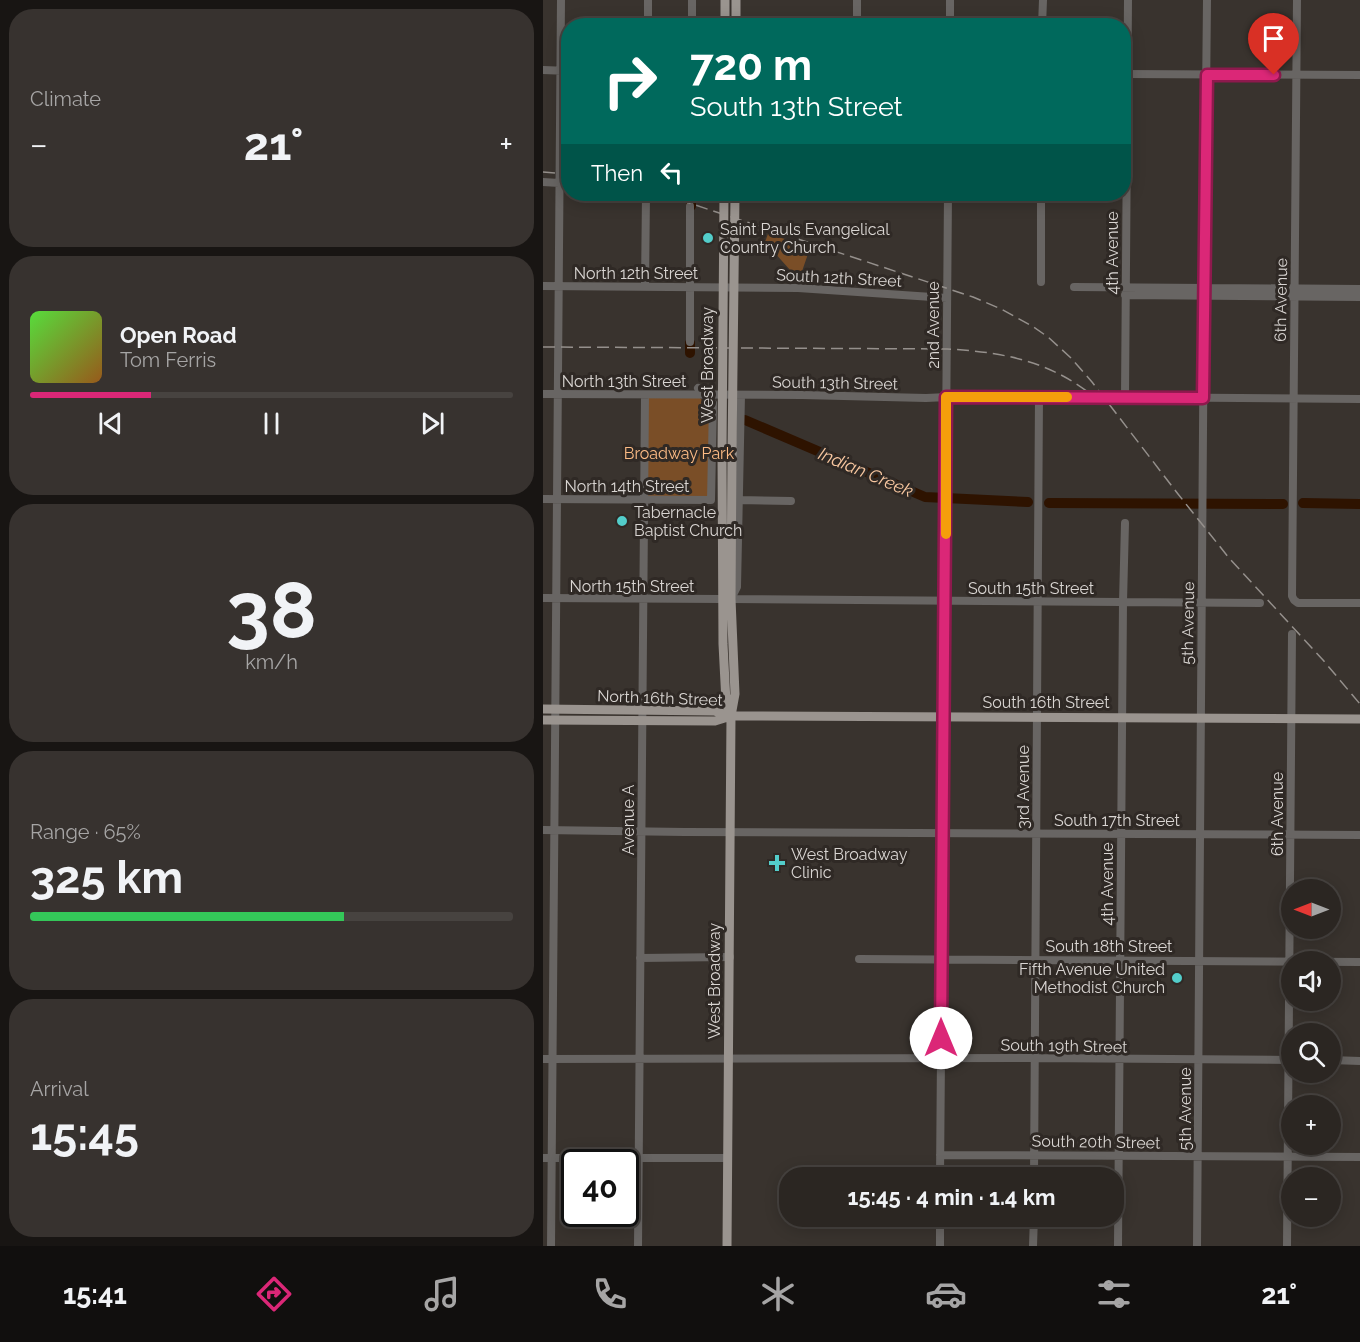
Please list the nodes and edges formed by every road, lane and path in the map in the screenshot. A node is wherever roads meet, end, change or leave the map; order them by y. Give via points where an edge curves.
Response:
1 (561, 0) edge
2 (648, 0) edge
3 (692, 0) edge
4 (725, 0) edge
5 (736, 0) edge
6 (857, 0) edge
7 (950, 0) edge
8 (1043, 0) edge
9 (1128, 0) edge
10 (1207, 0) edge
11 (1297, 0) edge
12 (562, 18) edge
13 (648, 18) edge
14 (692, 18) edge
15 (725, 18) edge
16 (736, 18) edge
17 (857, 18) edge
18 (950, 18) edge
19 (1043, 18) edge
20 (1127, 18) edge
21 (543, 70) edge
22 (561, 71) edge
23 (1131, 74) edge
24 (1207, 75) junction
25 (1297, 75) junction
26 (1360, 75) edge
27 (561, 138) edge
28 (543, 182) edge
29 (559, 183) junction
30 (646, 201) edge
31 (724, 201) edge
32 (735, 201) edge
33 (948, 201) edge
34 (1041, 201) edge
35 (1125, 201) edge
36 (690, 206) dead end
37 (1041, 282) dead end
38 (543, 286) edge
39 (558, 286) junction
40 (645, 287) junction
41 (690, 287) junction
42 (729, 287) joint
43 (1074, 287) dead end
44 (1360, 289) edge
45 (1125, 291) junction
46 (1204, 292) junction
47 (1295, 292) junction
48 (1360, 297) edge
49 (947, 298) junction
50 (690, 342) dead end
51 (698, 388) dead end
52 (543, 394) edge
53 (558, 394) junction
54 (645, 394) junction
55 (705, 395) junction
56 (741, 395) junction
57 (946, 397) junction
58 (1039, 397) junction
59 (1125, 397) junction
60 (1203, 398) junction
61 (1293, 398) junction
62 (1360, 399) edge
63 (543, 499) edge
64 (557, 499) junction
65 (644, 500) junction
66 (738, 500) junction
67 (791, 501) dead end
68 (1125, 523) dead end
69 (543, 598) edge
70 (556, 598) junction
71 (643, 599) junction
72 (726, 599) junction
73 (945, 601) junction
74 (1037, 601) junction
75 (1123, 602) junction
76 (1202, 603) junction
77 (1260, 603) dead end
78 (1360, 603) edge
79 (1291, 634) dead end
80 (543, 710) edge
81 (555, 710) junction
82 (642, 715) junction
83 (731, 716) junction
84 (944, 716) junction
85 (1037, 717) junction
86 (1122, 718) junction
87 (1201, 718) junction
88 (1291, 718) junction
89 (1360, 719) edge
90 (543, 720) edge
91 (555, 720) junction
92 (543, 830) edge
93 (554, 830) junction
94 (641, 831) junction
95 (731, 832) junction
96 (943, 832) junction
97 (1036, 833) junction
98 (1121, 833) junction
99 (1200, 834) junction
100 (1290, 834) junction
101 (1360, 835) edge
102 (1289, 951) edge
103 (729, 957) junction
104 (640, 958) junction
105 (859, 959) dead end
106 (942, 959) junction
107 (1035, 959) junction
108 (1120, 960) junction
109 (1199, 961) junction
110 (1281, 961) edge
111 (1341, 962) edge
112 (1360, 962) edge
113 (640, 1058) junction
114 (729, 1058) junction
115 (941, 1058) junction
116 (1035, 1058) junction
117 (543, 1059) edge
118 (552, 1059) junction
119 (1120, 1059) junction
120 (1199, 1060) junction
121 (1281, 1060) edge
122 (1341, 1060) edge
123 (1360, 1061) edge
124 (1290, 1083) edge
125 (940, 1155) junction
126 (1034, 1155) junction
127 (1119, 1156) junction
128 (1198, 1157) junction
129 (1288, 1157) junction
130 (1360, 1157) edge
131 (547, 1158) edge
132 (639, 1158) joint
133 (728, 1158) junction
134 (940, 1167) edge
135 (1034, 1167) edge
136 (638, 1227) edge
137 (940, 1227) edge
138 (1034, 1227) edge
139 (551, 1246) edge
140 (638, 1246) edge
141 (727, 1246) edge
142 (940, 1246) edge
143 (1033, 1246) edge
144 (1118, 1246) edge
145 (1197, 1246) edge
146 (1287, 1246) edge

1 - 12 street
2 - 13 street
3 - 14 street
4 - 15 main road
5 - 16 main road
6 - 17 street
7 - 18 street
8 - 19 street
9 - 20 street, 4th Avenue
10 - 24 street, 5th Avenue
11 - 25 street, 6th Avenue
21 - 22 street
23 - 24 street
24 - 25 street
24 - 46 street, 5th Avenue
25 - 26 street
25 - 47 street, 6th Avenue
27 - 29 street
28 - 29 street
29 - 39 street
30 - 40 street
31 - 72 main road, West Broadway, bridge via 721,453
32 - 72 main road, West Broadway, bridge
33 - 49 street, 2nd Avenue
34 - 37 street
35 - 45 street, 4th Avenue
36 - 41 street
38 - 39 street, North 12th Street
39 - 40 street, North 12th Street
39 - 53 street
40 - 41 street, North 12th Street
41 - 42 street, North 12th Street
41 - 50 street
42 - 49 street, South 12th Street
43 - 45 street
44 - 47 street
45 - 46 street
45 - 59 street, 4th Avenue
46 - 47 street
46 - 47 street
46 - 60 street, 5th Avenue
47 - 48 street
47 - 61 street, 6th Avenue
49 - 57 street, 2nd Avenue
51 - 55 street
52 - 53 street, North 13th Street
53 - 54 street, North 13th Street
53 - 64 street
54 - 55 street, North 13th Street
54 - 65 street, Avenue A
55 - 56 street, North 13th Street
55 - 65 street, North 14th Street via 713,403 711,500
56 - 57 street, South 13th Street
56 - 66 street
57 - 58 street, South 13th Street
57 - 73 street, 2nd Avenue
58 - 59 street, South 13th Street
58 - 74 street, 3rd Avenue
59 - 60 street, South 13th Street
60 - 61 street, South 13th Street
60 - 76 street, 5th Avenue
61 - 62 street, South 13th Street
61 - 78 street, 6th Avenue via 1292,596 1298,603
63 - 64 street, North 14th Street
64 - 65 street, North 14th Street
64 - 70 street
65 - 71 street, Avenue A
66 - 67 street
66 - 72 street via 737,587
68 - 75 street, 4th Avenue
69 - 70 street, North 15th Street
70 - 71 street, North 15th Street
70 - 81 street
71 - 72 street, North 15th Street
71 - 82 street, Avenue A
72 - 73 street, South 15th Street
72 - 83 main road, West Broadway via 726,702
73 - 74 street, South 15th Street
73 - 84 street, 2nd Avenue
74 - 75 street, South 15th Street
74 - 85 street, 3rd Avenue
75 - 76 street, South 15th Street
75 - 86 street, 4th Avenue
76 - 77 street, South 15th Street
76 - 87 street, 5th Avenue
79 - 88 street, 6th Avenue
80 - 81 main road, North 16th Street
81 - 82 main road, North 16th Street
81 - 91 street
82 - 83 main road, North 16th Street via 714,711
82 - 91 main road, North 16th Street
82 - 94 street, Avenue A
83 - 84 main road, South 16th Street
83 - 95 main road, West Broadway
84 - 85 main road, South 16th Street
84 - 96 street, 2nd Avenue
85 - 86 main road, South 16th Street
85 - 97 street, 3rd Avenue
86 - 87 main road, South 16th Street
86 - 98 street, 4th Avenue
87 - 88 main road, South 16th Street
87 - 99 street, 5th Avenue
88 - 89 main road, South 16th Street
88 - 100 street, 6th Avenue
90 - 91 main road, North 16th Street
91 - 93 street
92 - 93 street, South 17th Street
93 - 94 street, South 17th Street
93 - 118 street
94 - 95 street, South 17th Street
94 - 104 street, Avenue A
95 - 96 street, South 17th Street
95 - 103 main road, West Broadway
96 - 97 street, South 17th Street
96 - 106 street, 2nd Avenue
97 - 98 street, South 17th Street
97 - 107 street, 3rd Avenue
98 - 99 street, South 17th Street
98 - 108 street, 4th Avenue
99 - 100 street, South 17th Street
99 - 109 street, 5th Avenue
100 - 101 street, South 17th Street
100 - 102 street, 6th Avenue
103 - 104 street
103 - 114 main road, West Broadway
104 - 113 street, Avenue A
105 - 106 street, South 18th Street
106 - 107 street, South 18th Street
106 - 115 street, 2nd Avenue
107 - 108 street, South 18th Street
107 - 116 street, 3rd Avenue
108 - 109 street, South 18th Street
108 - 119 street, 4th Avenue
109 - 110 street, South 18th Street
109 - 120 street, 5th Avenue
111 - 112 street, South 18th Street
113 - 114 street, South 19th Street
113 - 118 street, South 19th Street
113 - 132 street, Avenue A
114 - 115 street, South 19th Street
114 - 133 main road, West Broadway
115 - 116 street, South 19th Street
115 - 125 street, 2nd Avenue
116 - 119 street, South 19th Street
116 - 126 street, 3rd Avenue
117 - 118 street, South 19th Street
118 - 131 street
119 - 120 street, South 19th Street
119 - 127 street, 4th Avenue
120 - 121 street, South 19th Street
120 - 128 street, 5th Avenue
122 - 123 street
124 - 129 street, 6th Avenue
125 - 126 street, South 20th Street
125 - 134 street, 2nd Avenue
126 - 127 street, South 20th Street
126 - 135 street, 3rd Avenue
127 - 128 street, South 20th Street
127 - 144 street, 4th Avenue
128 - 129 street, South 20th Street
128 - 145 street, 5th Avenue
129 - 130 street, South 20th Street
129 - 146 street, 6th Avenue
131 - 139 street
132 - 133 street
133 - 141 main road, West Broadway
136 - 140 street, Avenue A
137 - 142 street
138 - 143 street

